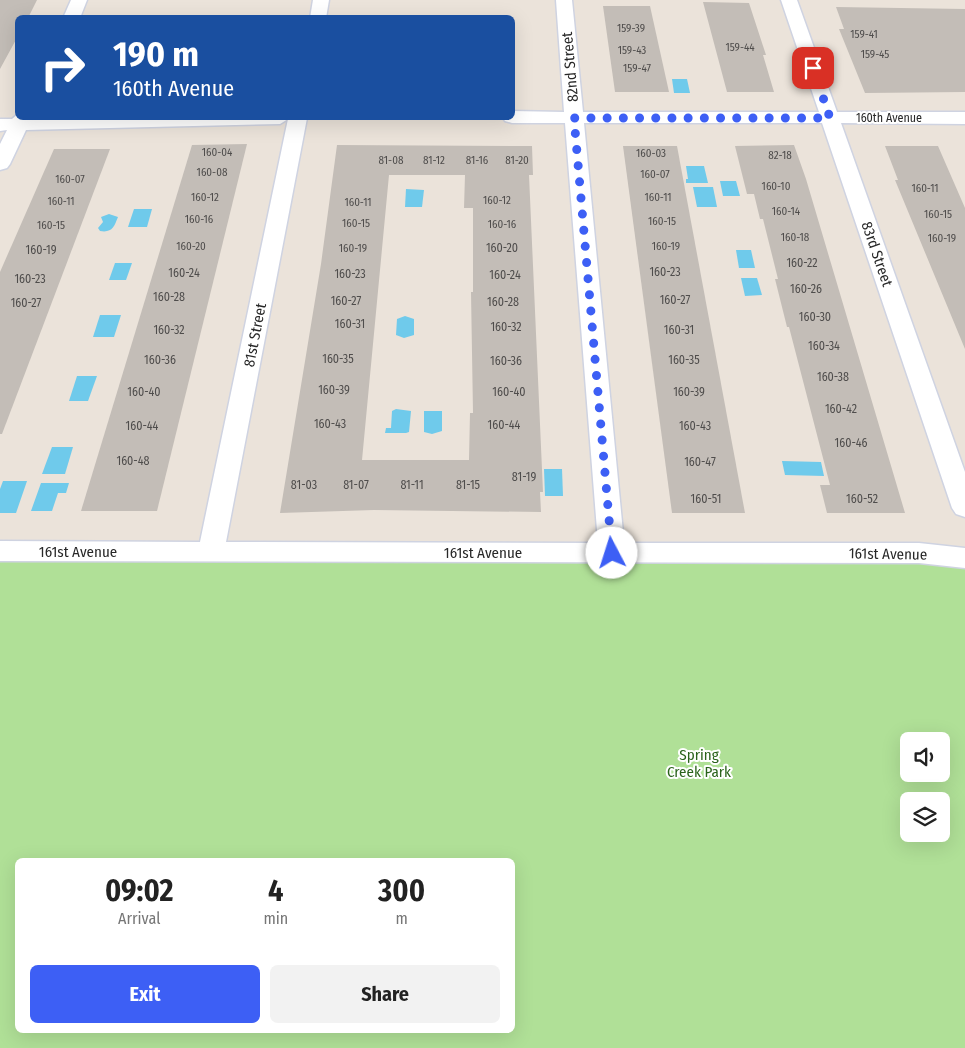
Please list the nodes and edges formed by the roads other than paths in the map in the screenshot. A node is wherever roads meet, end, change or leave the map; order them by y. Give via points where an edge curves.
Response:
1 (79, 0) edge
2 (322, 0) edge
3 (564, 0) edge
4 (790, 0) edge
5 (72, 15) edge
6 (319, 15) edge
7 (515, 117) edge
8 (574, 118) junction
9 (830, 118) junction
10 (965, 118) edge
11 (21, 120) edge
12 (298, 120) edge
13 (0, 125) edge
14 (0, 164) edge
15 (965, 508) edge
16 (0, 551) edge
17 (211, 552) junction
18 (612, 553) junction
19 (965, 558) edge

1 - 5 street
2 - 6 street
3 - 8 street, 82nd Street
4 - 9 street, 83rd Street
7 - 8 street, 160th Avenue
8 - 9 street, 160th Avenue
8 - 18 street, 82nd Street
9 - 10 street, 160th Avenue
9 - 15 street, 83rd Street
11 - 13 street
11 - 14 street
12 - 17 street, 81st Street
16 - 17 street, 161st Avenue
17 - 18 street, 161st Avenue
18 - 19 street, 161st Avenue via 919,553

